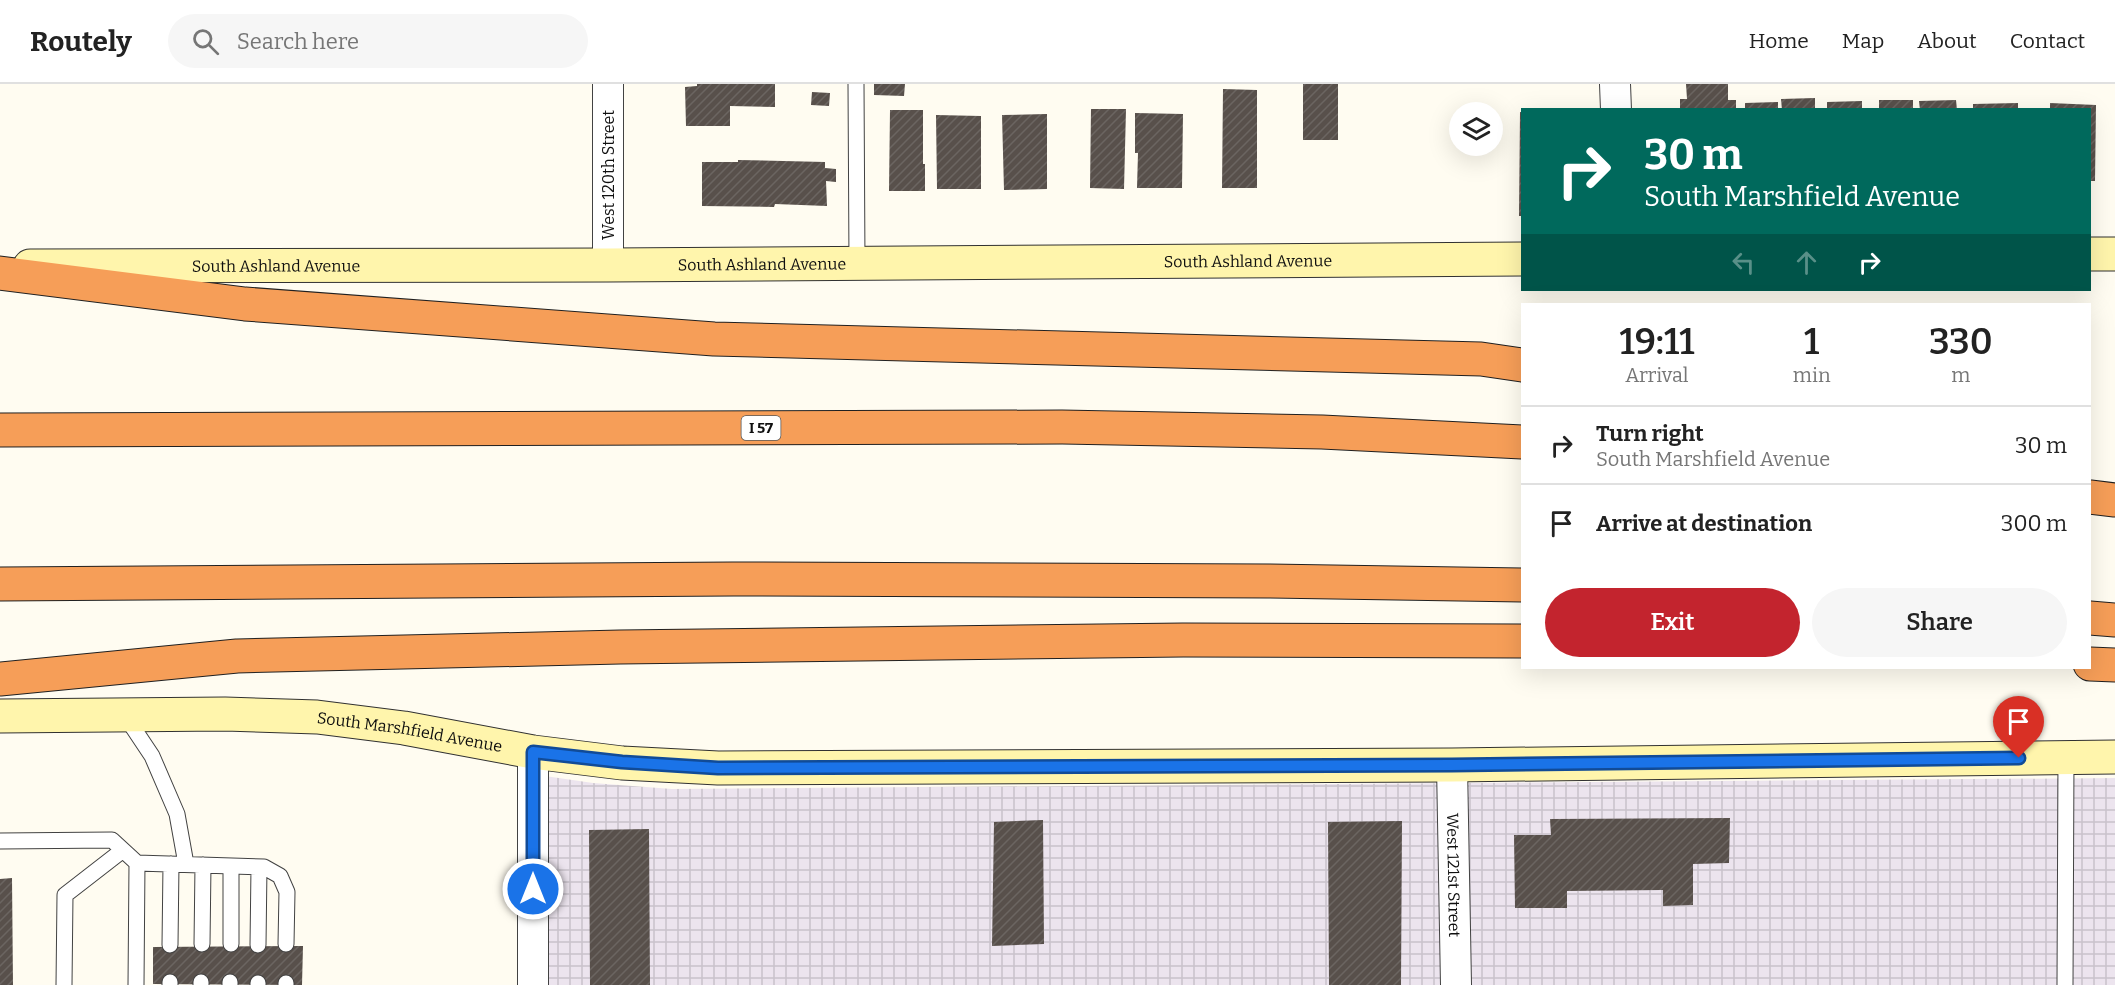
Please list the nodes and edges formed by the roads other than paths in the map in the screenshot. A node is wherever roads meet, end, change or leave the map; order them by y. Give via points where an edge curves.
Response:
1 (609, 84) edge
2 (856, 84) edge
3 (1615, 84) edge
4 (1616, 108) edge
5 (2091, 254) edge
6 (2115, 254) edge
7 (1521, 259) edge
8 (857, 264) junction
9 (608, 265) junction
10 (0, 266) edge
11 (0, 273) edge
12 (1521, 365) edge
13 (0, 430) edge
14 (1521, 442) edge
15 (2091, 497) edge
16 (2115, 500) edge
17 (0, 584) edge
18 (1521, 585) edge
19 (2091, 618) edge
20 (2115, 620) edge
21 (1521, 641) edge
22 (2091, 664) edge
23 (2115, 665) edge
24 (0, 679) edge
25 (124, 714) junction
26 (0, 716) edge
27 (533, 752) junction
28 (2115, 757) edge
29 (2066, 758) junction
30 (1452, 765) junction
31 (0, 841) edge
32 (123, 850) junction
33 (137, 863) junction
34 (179, 864) junction
35 (203, 865) junction
36 (231, 866) junction
37 (259, 867) junction
38 (202, 944) dead end
39 (231, 944) dead end
40 (286, 944) dead end
41 (170, 945) dead end
42 (258, 945) dead end
43 (64, 985) edge
44 (136, 985) edge
45 (533, 985) edge
46 (1456, 985) edge
47 (2065, 985) edge

1 - 9 street, West 120th Street
2 - 8 lane
3 - 4 street
5 - 6 main road
7 - 8 main road, South Ashland Avenue
8 - 9 main road, South Ashland Avenue
9 - 10 main road, South Ashland Avenue
11 - 12 highway via 244,304 714,339 1481,359
13 - 14 highway, I 57 via 1062,427 1322,432
15 - 16 highway
17 - 18 highway via 745,579
19 - 20 highway
21 - 24 highway via 1183,640 237,656
22 - 23 highway
25 - 26 main road, South Marshfield Avenue
25 - 27 main road, South Marshfield Avenue via 317,717 404,728
25 - 34 lane via 152,756 177,814
27 - 30 main road, South Marshfield Avenue via 718,768
27 - 45 street
28 - 29 main road, South Marshfield Avenue
29 - 30 main road, South Marshfield Avenue
29 - 47 lane
30 - 46 street, West 121st Street
31 - 32 lane via 112,840
32 - 33 lane
32 - 43 lane via 65,895
33 - 34 lane
33 - 44 lane
34 - 35 lane
34 - 41 lane
35 - 36 lane
35 - 38 lane
36 - 37 lane
36 - 39 lane
37 - 40 lane via 280,876 287,892
37 - 42 lane

